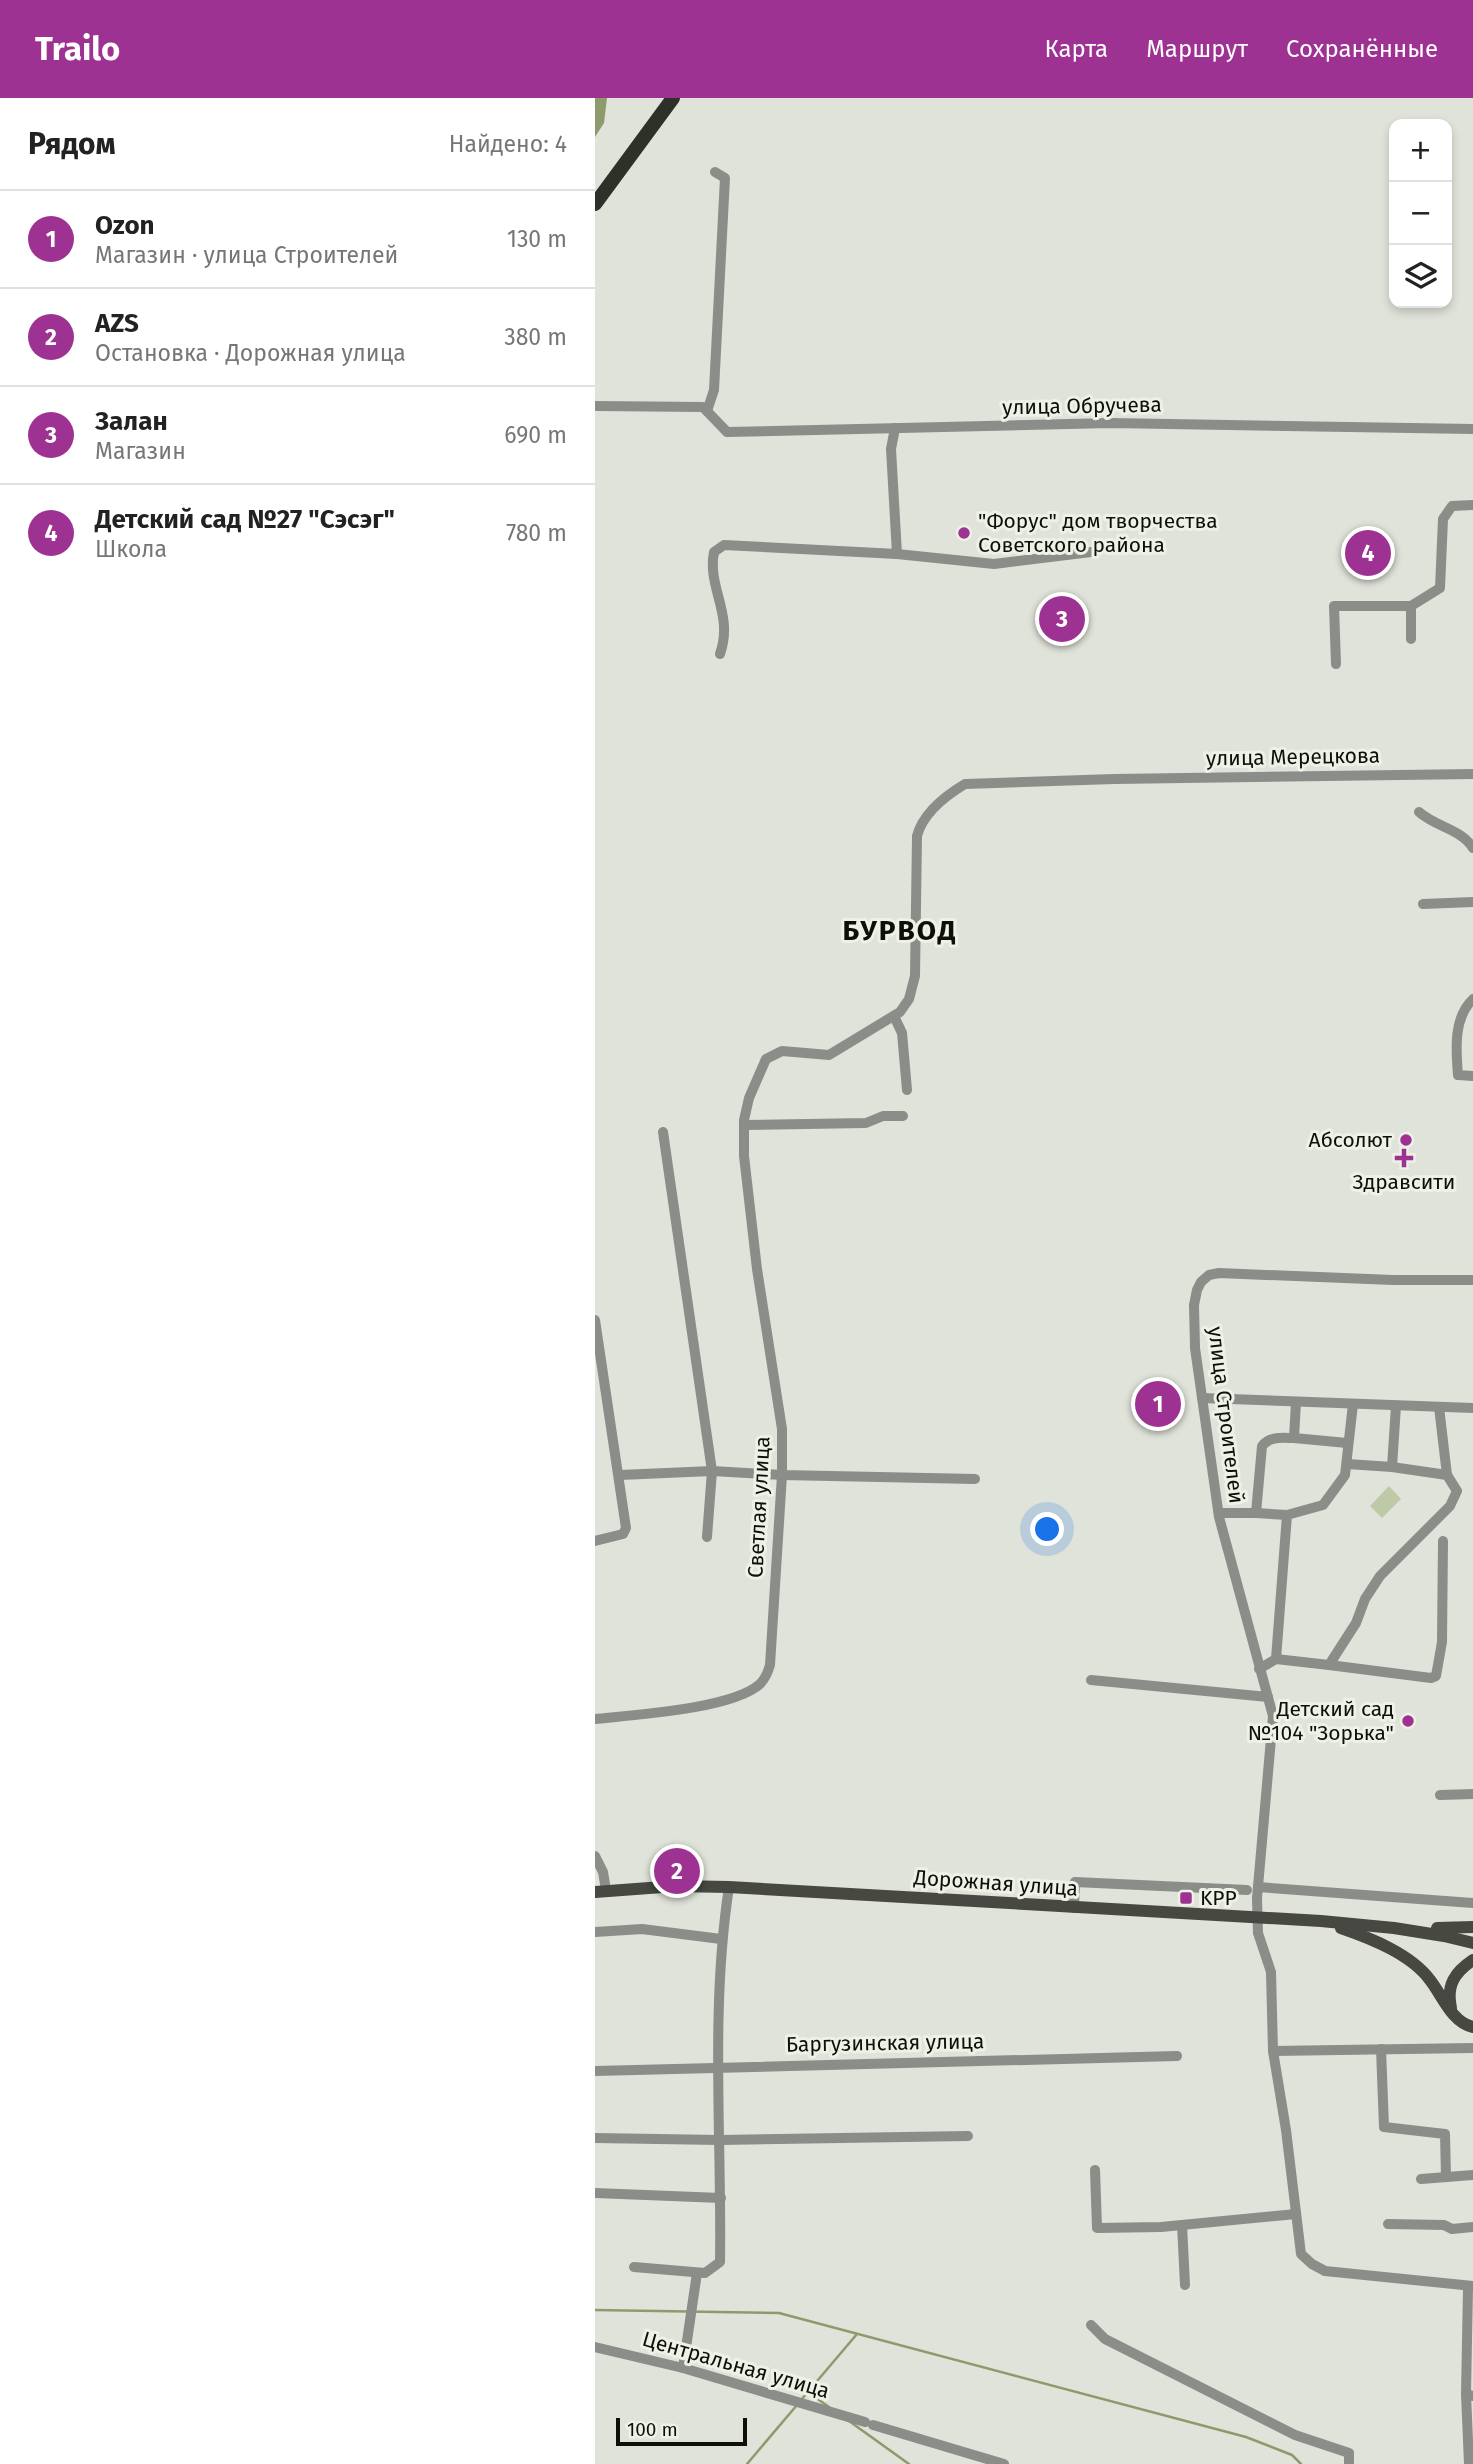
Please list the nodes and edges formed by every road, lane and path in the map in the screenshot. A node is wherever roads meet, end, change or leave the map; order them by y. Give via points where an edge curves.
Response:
1 (673, 98) edge
2 (715, 172) dead end
3 (595, 204) edge
4 (595, 406) edge
5 (705, 409) junction
6 (895, 428) junction
7 (1473, 429) edge
8 (1473, 505) edge
9 (1090, 552) dead end
10 (897, 554) junction
11 (1411, 606) junction
12 (1411, 639) dead end
13 (720, 654) dead end
14 (1336, 664) dead end
15 (1473, 774) edge
16 (1419, 812) dead end
17 (1473, 848) edge
18 (1473, 902) edge
19 (1423, 904) dead end
20 (1473, 999) edge
21 (894, 1016) junction
22 (1473, 1076) edge
23 (907, 1090) dead end
24 (903, 1115) dead end
25 (744, 1123) junction
26 (663, 1132) dead end
27 (1473, 1280) edge
28 (595, 1320) edge
29 (1202, 1398) junction
30 (1296, 1402) junction
31 (1353, 1404) junction
32 (1396, 1406) junction
33 (1439, 1407) junction
34 (1473, 1408) edge
35 (1294, 1438) junction
36 (1347, 1443) junction
37 (1347, 1464) junction
38 (1392, 1466) junction
39 (712, 1471) junction
40 (620, 1475) junction
41 (782, 1475) junction
42 (1447, 1475) junction
43 (975, 1479) dead end
44 (1219, 1513) junction
45 (1257, 1513) junction
46 (1287, 1515) junction
47 (707, 1537) dead end
48 (595, 1541) edge
49 (1443, 1541) dead end
50 (1276, 1659) junction
51 (1329, 1665) junction
52 (1259, 1669) junction
53 (1091, 1680) dead end
54 (1268, 1697) junction
55 (595, 1719) edge
56 (1473, 1794) edge
57 (1440, 1795) dead end
58 (595, 1856) edge
59 (729, 1887) junction
60 (1252, 1889) junction
61 (601, 1891) edge
62 (1473, 1903) edge
63 (1074, 1908) junction
64 (1257, 1917) junction
65 (1321, 1921) junction
66 (1473, 1927) edge
67 (1394, 1928) junction
68 (1437, 1928) junction
69 (595, 1932) edge
70 (1473, 1935) edge
71 (721, 1939) junction
72 (1473, 1943) edge
73 (1473, 1959) edge
74 (1451, 2011) junction
75 (1473, 2027) edge
76 (1381, 2049) junction
77 (1473, 2049) edge
78 (1273, 2051) junction
79 (1177, 2056) dead end
80 (719, 2067) junction
81 (595, 2071) edge
82 (968, 2136) dead end
83 (595, 2138) edge
84 (720, 2140) junction
85 (1095, 2171) dead end
86 (1473, 2175) edge
87 (1447, 2177) junction
88 (1421, 2179) dead end
89 (595, 2193) edge
90 (721, 2198) junction
91 (1296, 2214) junction
92 (1388, 2224) dead end
93 (1182, 2225) junction
94 (1473, 2227) edge
95 (634, 2267) dead end
96 (697, 2273) junction
97 (1185, 2285) dead end
98 (1470, 2286) edge
99 (1091, 2325) dead end
100 (595, 2347) edge
101 (683, 2368) junction
102 (1470, 2395) edge
103 (1004, 2464) edge
104 (1349, 2464) edge
105 (1469, 2464) edge

1 - 3 highway
2 - 5 street via 725,178 713,390
4 - 5 street
5 - 6 street, улица Обручева via 727,432
6 - 7 street, улица Обручева via 1111,423
6 - 10 street via 891,449
8 - 11 street via 1452,506 1443,519 1440,588
9 - 10 street via 994,564
10 - 13 street via 719,547 714,552 713,579 725,618
11 - 12 street
11 - 14 street via 1334,606
15 - 21 street, улица Мерецкова via 965,785 949,794 920,824 915,976 909,999
16 - 17 street via 1458,833
18 - 19 street
20 - 22 street via 1463,1012 1457,1056 1458,1075
21 - 23 street via 902,1033
21 - 25 street, Светлая улица via 829,1055 782,1051 766,1059
24 - 25 street via 866,1123
25 - 41 street, Светлая улица via 747,1195 782,1429
26 - 39 street
27 - 29 street, улица Строителей via 1209,1275 1201,1282 1194,1305
28 - 40 street
29 - 30 street
29 - 44 street, улица Строителей
30 - 31 street
30 - 35 street
31 - 32 street
31 - 36 street
32 - 33 street
32 - 38 street
33 - 34 street
33 - 42 street
35 - 36 street
35 - 45 street via 1273,1438 1262,1446
36 - 37 street
37 - 38 street
37 - 46 street via 1345,1475 1323,1505
38 - 42 street
39 - 40 street
39 - 41 street
39 - 47 street
40 - 48 street via 627,1528 623,1534
41 - 43 street
41 - 55 street, Светлая улица via 767,1675 759,1685 728,1699
42 - 51 street via 1457,1491 1450,1506 1380,1576
44 - 45 street
44 - 52 street, улица Строителей
45 - 46 street
46 - 50 street
49 - 51 street via 1442,1642 1436,1676
50 - 51 street
50 - 52 street
52 - 54 street, улица Строителей
53 - 54 street
54 - 60 street, улица Строителей via 1273,1716
56 - 57 street
58 - 61 street via 603,1872
59 - 61 main road, Дорожная улица
59 - 63 main road, Дорожная улица
59 - 71 street
60 - 62 street
60 - 63 street via 1075,1882
60 - 64 street, улица Строителей
63 - 64 main road, Дорожная улица
64 - 65 main road, Дорожная улица
64 - 78 street, улица Строителей via 1258,1937 1271,1972
65 - 67 main road, Дорожная улица
65 - 74 main road via 1399,1954 1428,1977
66 - 68 main road
67 - 68 main road, Дорожная улица
67 - 72 main road, Дорожная улица
68 - 70 main road, Дорожная улица
69 - 71 street via 642,1928
71 - 80 street
73 - 74 main road via 1451,1983
74 - 75 main road
76 - 77 street
76 - 78 street
76 - 87 street via 1384,2127 1445,2134
78 - 91 street, улица Строителей
79 - 80 street, Баргузинская улица
80 - 81 street, Баргузинская улица
80 - 84 street
82 - 84 street
83 - 84 street
84 - 90 street
85 - 93 street via 1097,2228
86 - 87 street
87 - 88 street
89 - 90 street
90 - 96 street via 720,2262
91 - 93 street
91 - 98 street, улица Строителей via 1301,2254 1325,2271
92 - 94 street
93 - 97 street
95 - 96 street
96 - 101 street
98 - 102 street
99 - 104 street via 1105,2339 1294,2435 1349,2453
100 - 101 street, Центральная улица
101 - 103 street, Центральная улица
102 - 105 street

